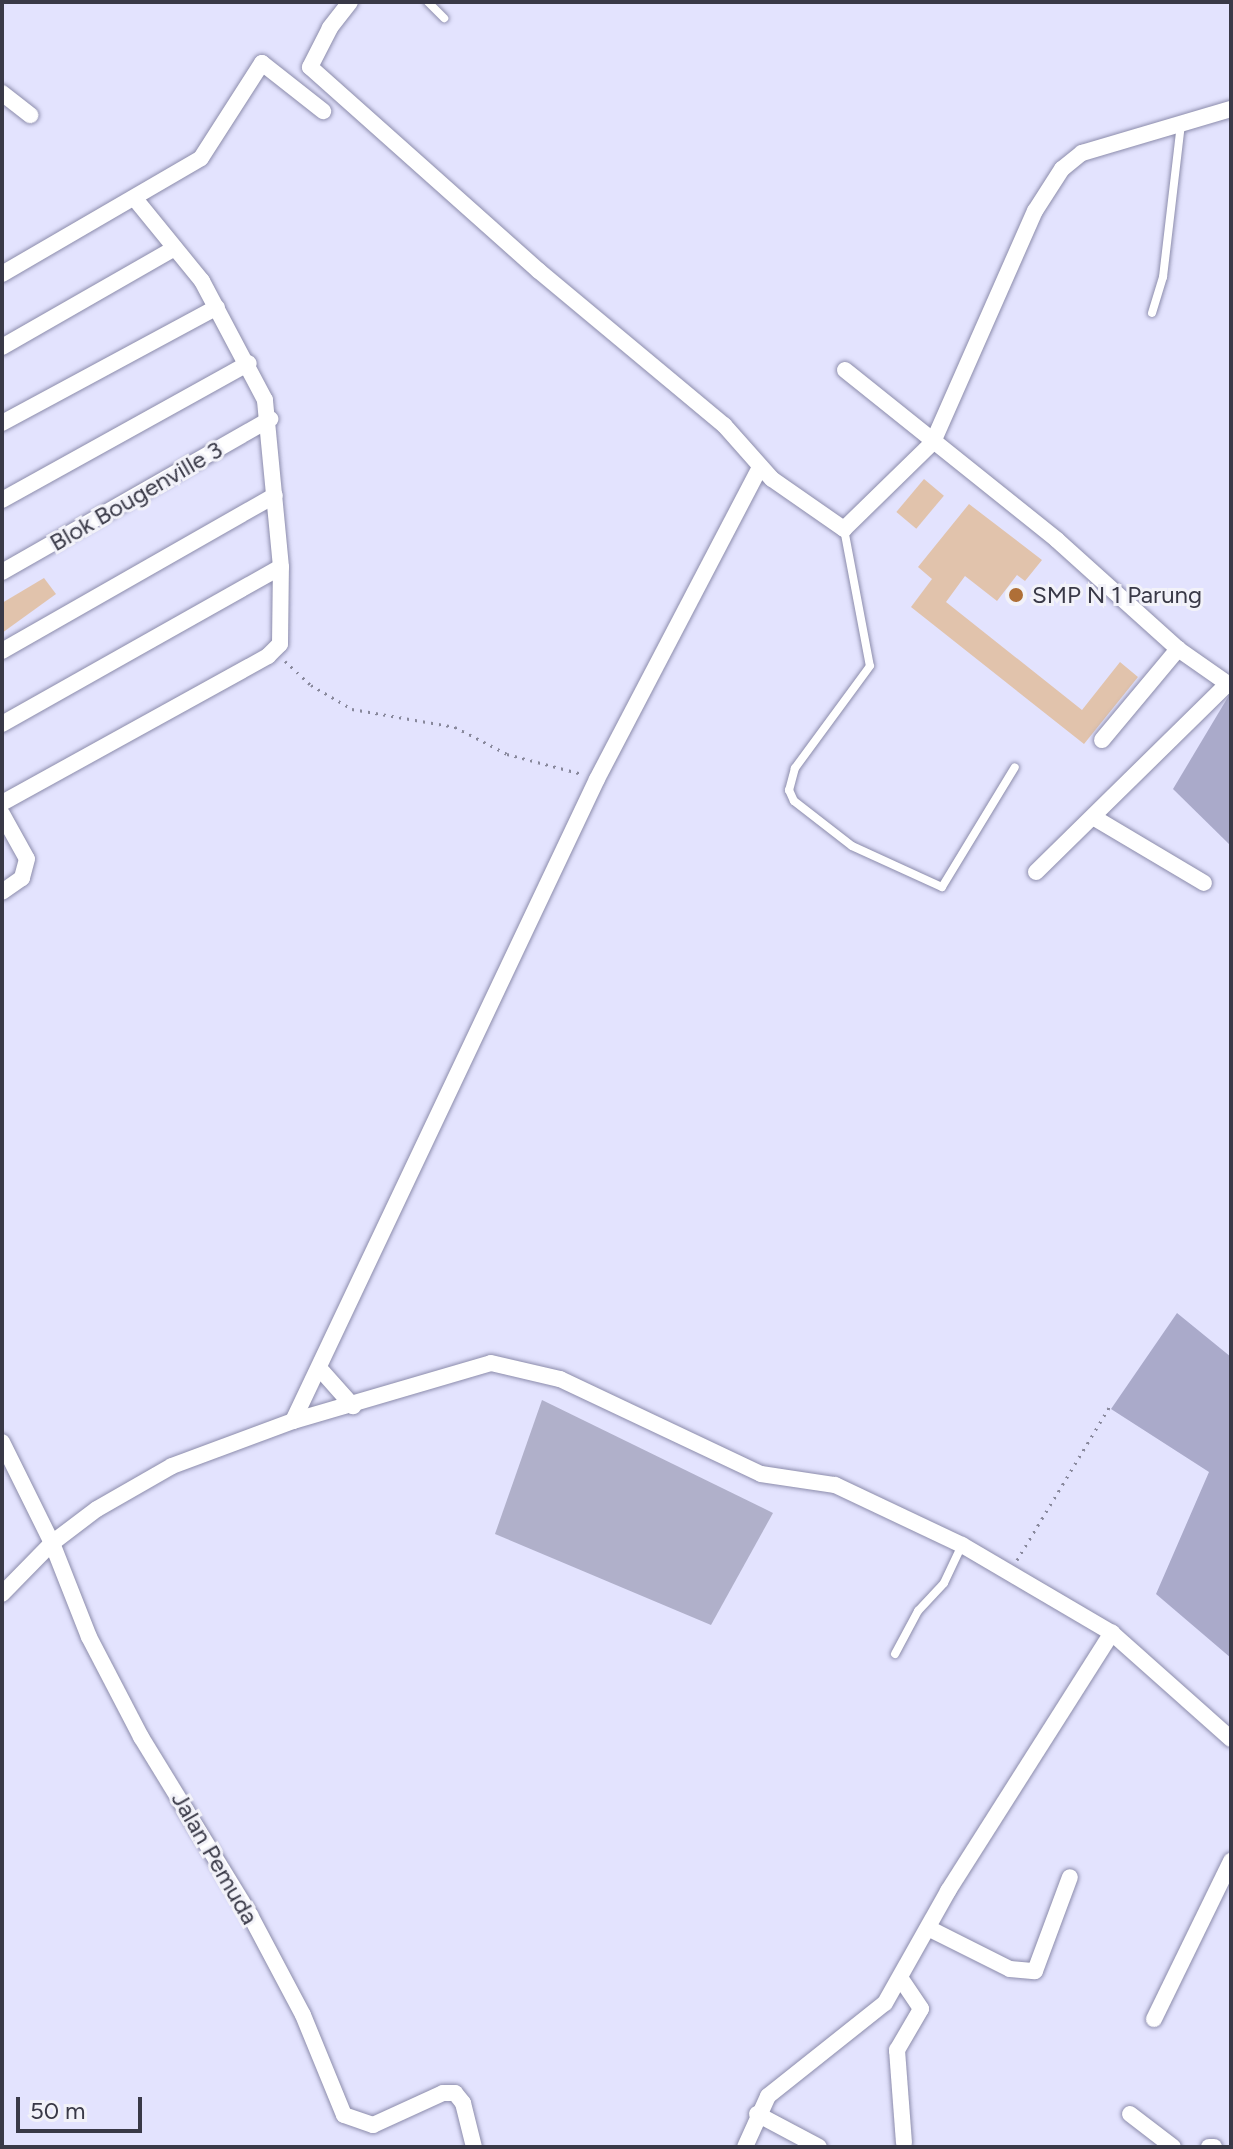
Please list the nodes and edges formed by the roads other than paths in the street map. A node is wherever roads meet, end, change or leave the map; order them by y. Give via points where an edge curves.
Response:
1 (350, 2) edge
2 (428, 2) edge
3 (444, 18) dead end
4 (5, 101) edge
5 (1231, 109) edge
6 (323, 111) dead end
7 (30, 115) dead end
8 (1181, 124) junction
9 (136, 200) junction
10 (175, 248) junction
11 (2, 274) edge
12 (217, 307) junction
13 (1152, 313) dead end
14 (2, 347) edge
15 (249, 363) junction
16 (845, 370) dead end
17 (270, 419) junction
18 (2, 423) edge
19 (933, 442) junction
20 (760, 467) junction
21 (275, 495) junction
22 (2, 500) edge
23 (844, 529) junction
24 (281, 567) junction
25 (2, 572) edge
26 (1178, 649) junction
27 (2, 651) edge
28 (1230, 684) edge
29 (2, 724) edge
30 (1102, 740) dead end
31 (1015, 767) dead end
32 (2, 803) edge
33 (2, 814) edge
34 (1093, 817) junction
35 (1036, 872) dead end
36 (1204, 883) dead end
37 (2, 892) edge
38 (320, 1369) junction
39 (353, 1406) junction
40 (293, 1421) junction
41 (2, 1442) edge
42 (52, 1543) junction
43 (962, 1545) junction
44 (2, 1594) edge
45 (1112, 1633) junction
46 (895, 1654) dead end
47 (1231, 1739) edge
48 (1231, 1861) edge
49 (1070, 1877) dead end
50 (930, 1929) junction
51 (901, 1979) junction
52 (1154, 2019) dead end
53 (757, 2114) junction
54 (1130, 2114) dead end
55 (904, 2143) dead end
56 (474, 2147) edge
57 (745, 2147) edge
58 (819, 2147) edge
59 (1173, 2147) edge

1 - 20 street via 310,67 539,271 724,425
2 - 3 lane
4 - 7 street
5 - 8 street
6 - 9 street via 262,63 201,158
8 - 13 lane via 1163,277
8 - 19 street via 1082,153 1062,169 1035,211
9 - 10 street
9 - 11 street
10 - 12 street
10 - 14 street
12 - 15 street
12 - 18 street
15 - 17 street
15 - 22 street
16 - 19 street
17 - 21 street
17 - 25 street, Blok Bougenville 3
19 - 23 street
19 - 26 street via 1057,540
20 - 23 street
20 - 38 street via 597,779
21 - 24 street
21 - 27 street
23 - 31 lane via 870,666 795,768 789,790 794,801 852,846 942,887
24 - 29 street
24 - 32 street via 281,635 275,650
26 - 28 street
26 - 30 street
28 - 34 street
33 - 37 street via 27,859 22,878
34 - 35 street
34 - 36 street
38 - 39 street
38 - 40 street
39 - 40 street
39 - 43 street via 466,1367 491,1363 519,1368 560,1379 738,1466 835,1485
40 - 42 street via 172,1466 119,1495
41 - 42 street, Jalan Pemuda
42 - 44 street
42 - 56 street, Jalan Pemuda via 89,1637 141,1737 250,1915 303,2015 344,2115 373,2125 443,2093 455,2093 466,2110
43 - 45 street
43 - 46 lane via 944,1583 918,1611
45 - 47 street
45 - 50 street via 948,1891
48 - 52 street
49 - 50 street via 1035,1971 1010,1969
50 - 51 street
51 - 53 street via 870,2020 785,2080
51 - 55 street via 921,2009 897,2050
53 - 57 street
53 - 58 street
54 - 59 street

